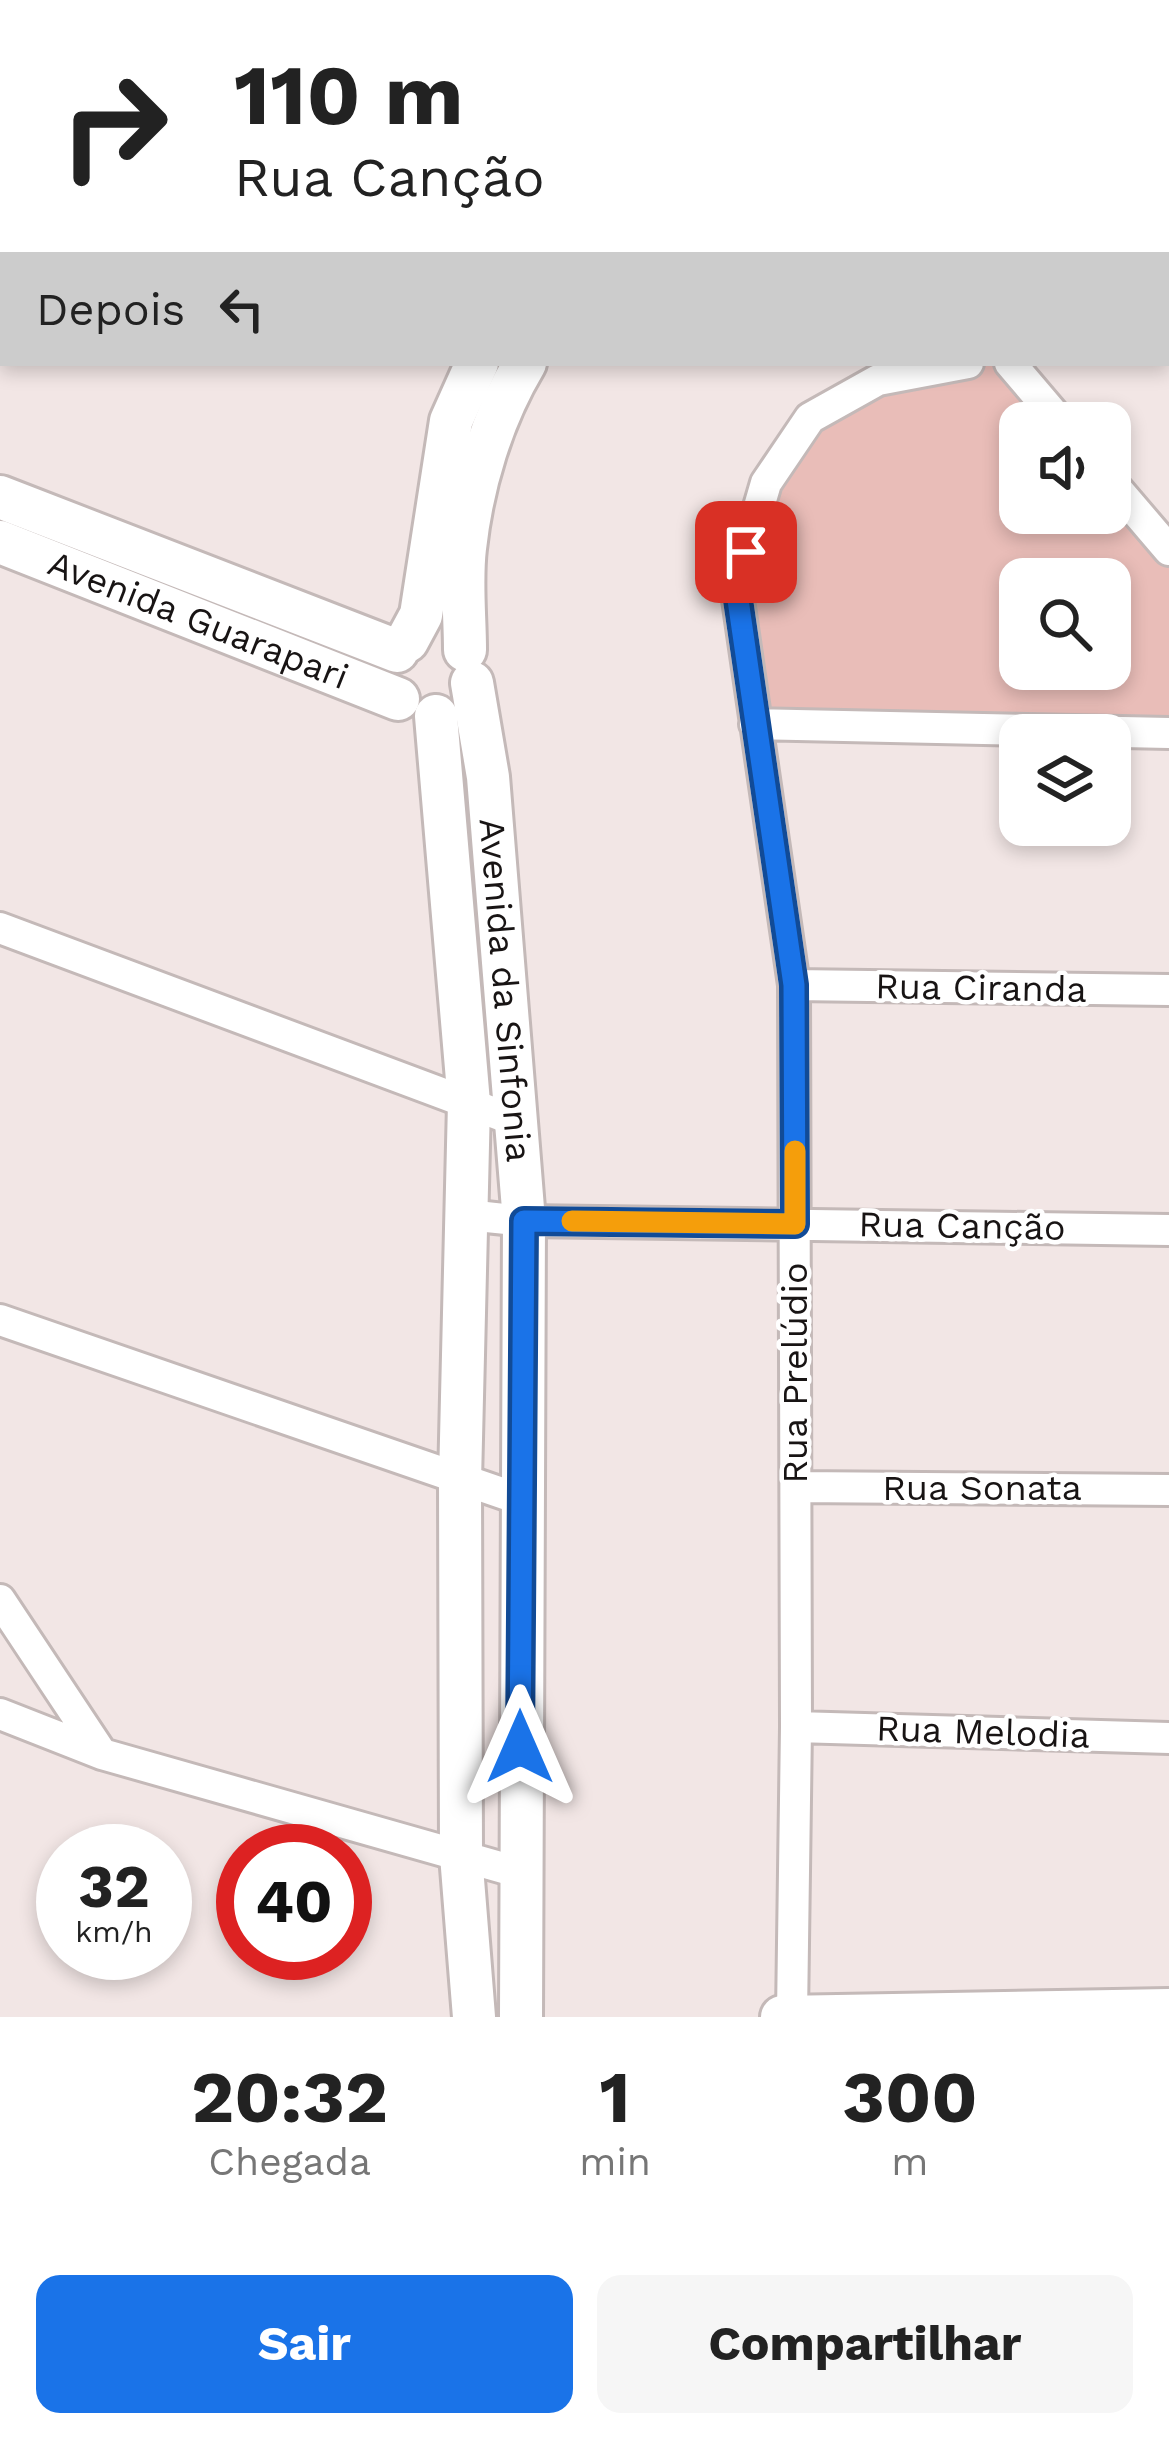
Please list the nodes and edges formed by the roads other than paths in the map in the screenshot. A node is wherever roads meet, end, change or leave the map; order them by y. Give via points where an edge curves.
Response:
1 (476, 366) edge
2 (523, 366) edge
3 (952, 366) edge
4 (1013, 366) edge
5 (1043, 402) edge
6 (0, 497) edge
7 (1131, 506) edge
8 (0, 542) edge
9 (1169, 550) edge
10 (402, 646) junction
11 (469, 666) junction
12 (417, 707) junction
13 (755, 724) junction
14 (1169, 734) edge
15 (0, 928) edge
16 (794, 985) junction
17 (1169, 990) edge
18 (469, 1103) junction
19 (516, 1121) junction
20 (467, 1215) junction
21 (524, 1221) junction
22 (795, 1224) junction
23 (1169, 1230) edge
24 (0, 1320) edge
25 (460, 1481) junction
26 (796, 1487) junction
27 (1169, 1490) edge
28 (522, 1500) junction
29 (0, 1600) edge
30 (0, 1714) edge
31 (796, 1727) junction
32 (1169, 1738) edge
33 (102, 1754) junction
34 (461, 1855) junction
35 (521, 1873) junction
36 (1169, 2010) edge
37 (787, 2016) edge
38 (474, 2017) edge
39 (521, 2017) edge

1 - 10 street, Avenida da Sinfonia via 451,421 421,615
2 - 11 street, Avenida da Sinfonia via 479,471 464,550
3 - 13 street, Rua Prelúdio via 878,380 810,418 766,483 736,586
4 - 5 street
6 - 10 street, Avenida Guarapari
7 - 9 street
8 - 12 street, Avenida Guarapari
10 - 11 street via 418,635 444,634
10 - 12 street, Avenida da Sinfonia via 390,675
11 - 12 street via 460,705
11 - 19 street, Avenida da Sinfonia via 488,777
12 - 18 street, Avenida da Sinfonia
13 - 14 street
13 - 16 street, Rua Prelúdio
15 - 18 street
16 - 17 street, Rua Ciranda
16 - 22 street, Rua Prelúdio
18 - 19 street
18 - 20 street, Avenida da Sinfonia
19 - 21 street, Avenida da Sinfonia
20 - 21 street, Rua Canção
20 - 25 street, Avenida da Sinfonia
21 - 22 street, Rua Canção
21 - 28 street, Avenida da Sinfonia
22 - 23 street, Rua Canção
22 - 26 street, Rua Prelúdio
24 - 25 street
25 - 28 street
25 - 34 street, Avenida da Sinfonia
26 - 27 street, Rua Sonata
26 - 31 street, Rua Prelúdio
28 - 35 street, Avenida da Sinfonia
29 - 33 street
30 - 33 street
31 - 32 street, Rua Melodia
31 - 37 street, Rua Prelúdio
33 - 34 street
34 - 35 street
34 - 38 street, Avenida da Sinfonia
35 - 39 street, Avenida da Sinfonia
36 - 37 street

